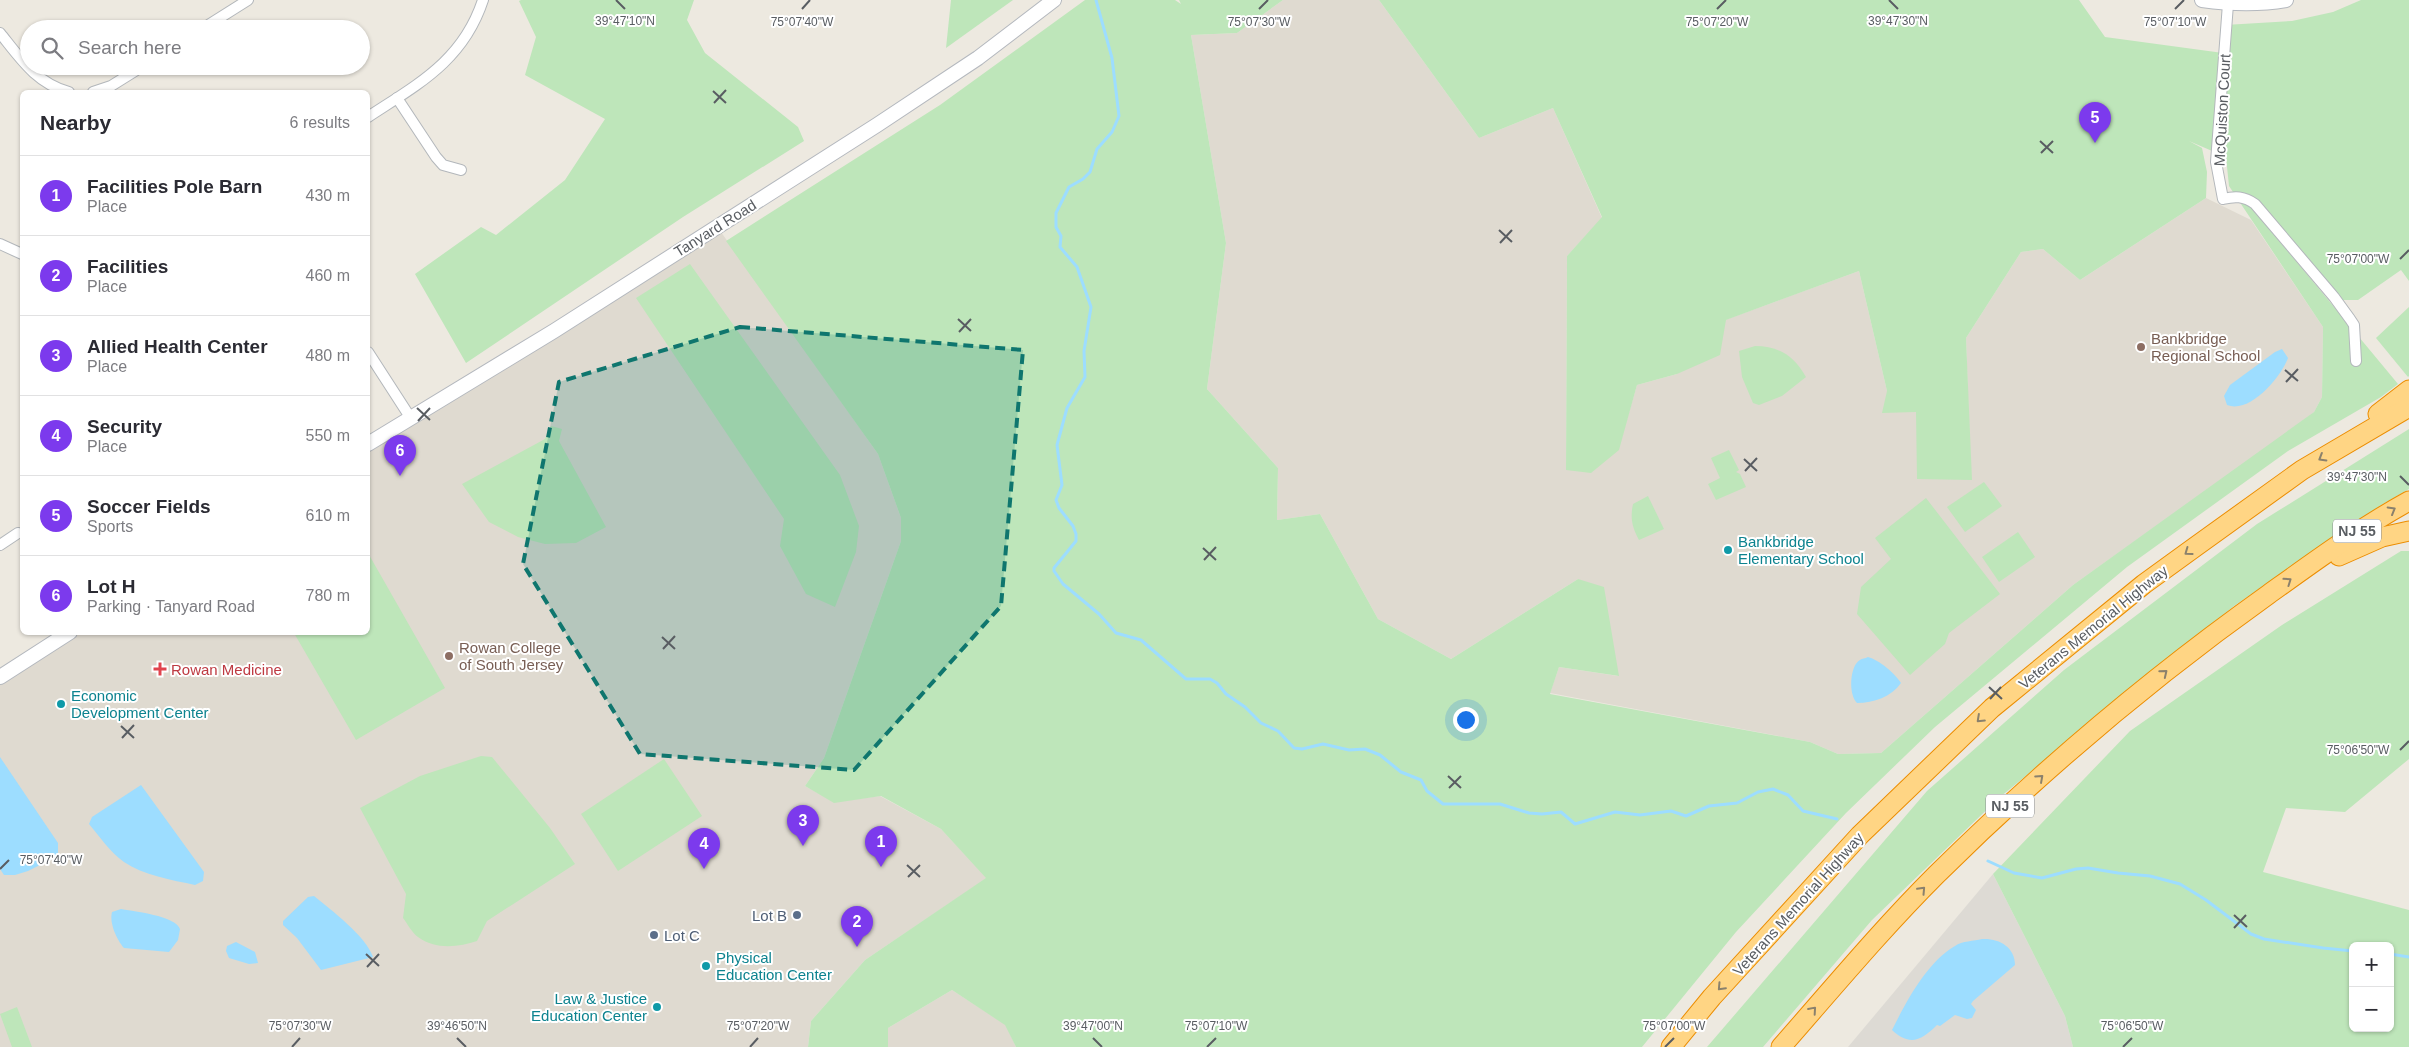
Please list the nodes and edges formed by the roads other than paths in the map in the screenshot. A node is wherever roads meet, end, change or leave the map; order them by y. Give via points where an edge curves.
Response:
1 (248, 0) edge
2 (482, 0) edge
3 (1054, 0) edge
4 (2202, 0) edge
5 (2286, 0) edge
6 (2228, 4) junction
7 (216, 20) edge
8 (0, 33) edge
9 (20, 57) edge
10 (35, 75) edge
11 (129, 75) edge
12 (63, 90) edge
13 (99, 90) edge
14 (397, 98) junction
15 (370, 116) edge
16 (461, 170) dead end
17 (0, 244) edge
18 (20, 253) edge
19 (370, 355) edge
20 (2356, 361) dead end
21 (2409, 390) edge
22 (2409, 407) edge
23 (410, 417) junction
24 (2350, 442) junction
25 (370, 443) edge
26 (2409, 500) edge
27 (2409, 532) edge
28 (18, 534) dead end
29 (0, 545) edge
30 (2308, 566) junction
31 (65, 635) edge
32 (0, 677) edge
33 (1671, 1047) edge
34 (1781, 1047) edge

1 - 7 street
2 - 14 street via 472,27 451,57
3 - 23 street, Tanyard Road via 978,58 877,125 554,330
4 - 6 street
5 - 6 street
6 - 20 street, McQuiston Court via 2216,162 2223,199 2241,197 2255,204 2334,297 2354,325
8 - 9 street
10 - 12 street via 50,86
11 - 13 street
14 - 15 street
14 - 16 street via 436,158 443,165
17 - 18 street
19 - 23 street
21 - 24 highway via 2356,430
22 - 24 highway, Veterans Memorial Highway
23 - 25 street, Tanyard Road
24 -> 33 highway, Veterans Memorial Highway via 2302,470 2144,584 1992,708 1860,835 1712,997
30 -> 26 highway, NJ 55 via 2366,525
27 - 30 highway via 2382,537 2321,565
28 - 29 street
34 -> 30 highway, NJ 55 via 1867,948 2024,792 2214,633
31 - 32 street

